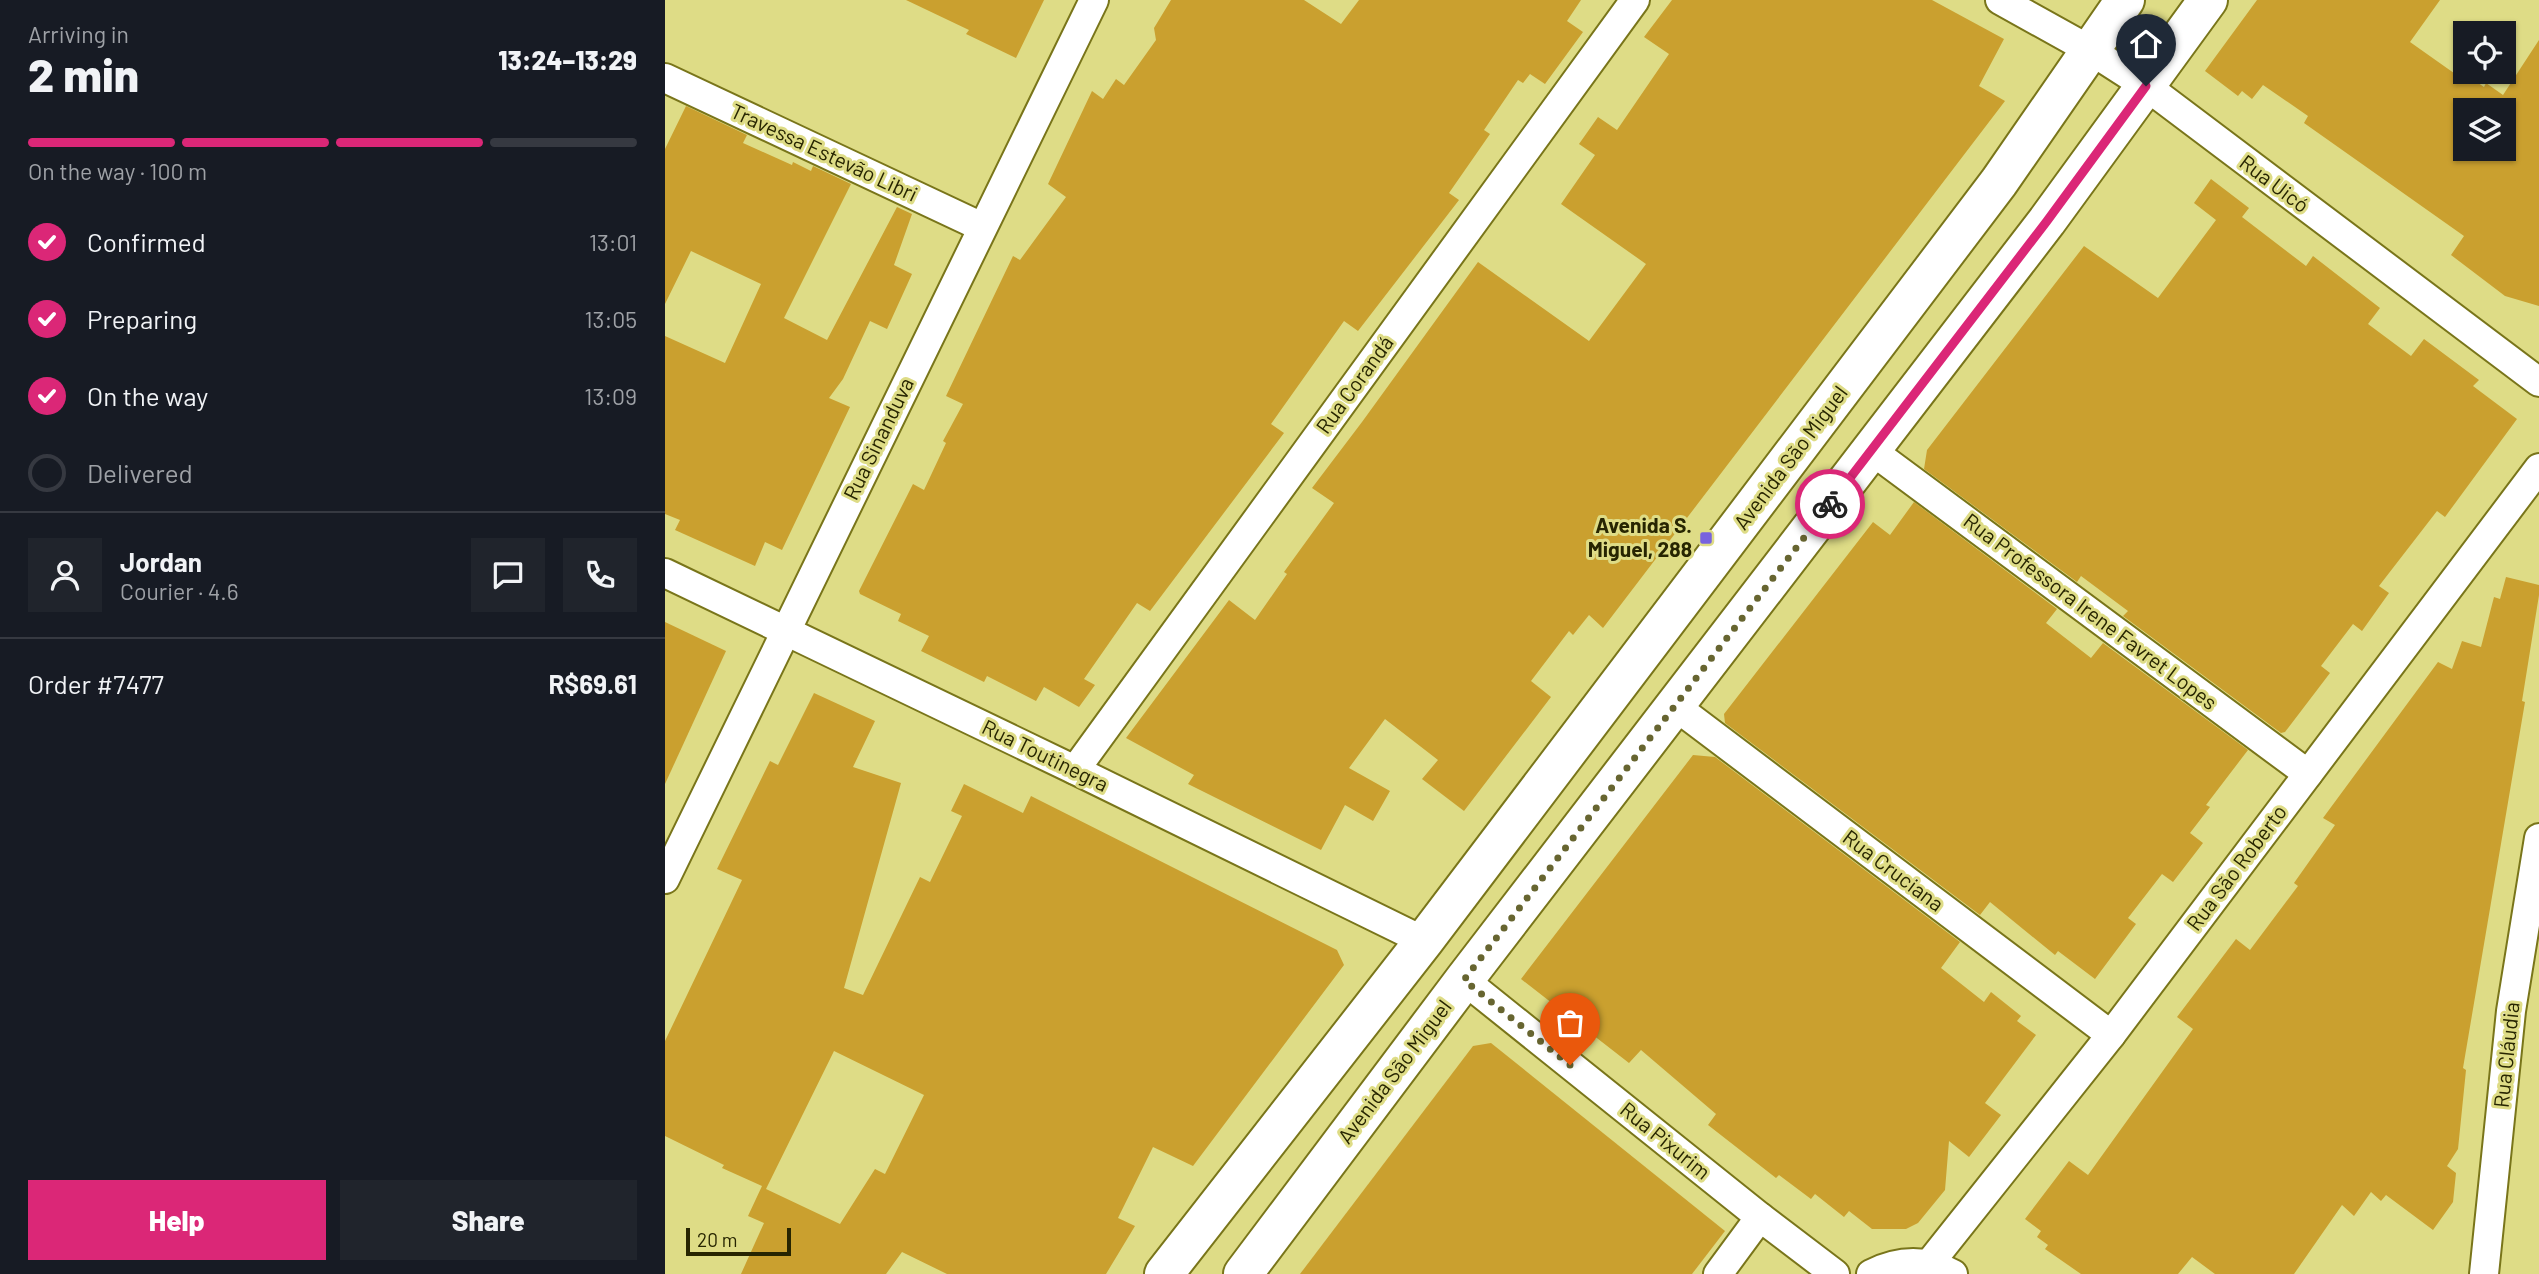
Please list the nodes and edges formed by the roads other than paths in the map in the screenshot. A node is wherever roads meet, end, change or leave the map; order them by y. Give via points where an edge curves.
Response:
1 (1094, 0) edge
2 (1635, 0) edge
3 (2000, 0) edge
4 (2125, 0) edge
5 (2208, 0) edge
6 (2091, 50) junction
7 (665, 78) edge
8 (2146, 86) junction
9 (982, 227) junction
10 (2539, 382) edge
11 (1871, 450) junction
12 (2539, 468) edge
13 (665, 573) edge
14 (785, 631) junction
15 (1675, 706) junction
16 (1075, 770) junction
17 (2308, 774) junction
18 (2539, 838) edge
19 (665, 878) edge
20 (2534, 898) edge
21 (1424, 942) junction
22 (1464, 980) junction
23 (2111, 1035) junction
24 (1760, 1217) junction
25 (1942, 1269) edge
26 (1164, 1274) edge
27 (1243, 1274) edge
28 (1718, 1274) edge
29 (1835, 1274) edge
30 (1871, 1274) edge
31 (2484, 1274) edge

1 - 9 street, Rua Sinanduva
2 - 16 street, Rua Corandá
3 - 6 street, Rua Uicó
4 - 6 main road, Avenida São Miguel
5 - 8 main road, Avenida São Miguel
6 - 8 street, Rua Uicó
6 - 21 main road, Avenida São Miguel via 1999,182
7 - 9 street, Travessa Estevão Libri
8 - 10 street, Rua Uicó
8 - 11 main road, Avenida São Miguel
9 - 14 street, Rua Sinanduva
11 - 15 main road, Avenida São Miguel
11 - 17 street, Rua Professora Irene Favret Lopes
12 - 17 street, Rua São Roberto
13 - 14 street, Rua Toutinegra
14 - 16 street, Rua Toutinegra
14 - 19 street, Rua Sinanduva
15 - 22 main road, Avenida São Miguel
15 - 23 street, Rua Cruciana
16 - 21 street, Rua Toutinegra
17 - 23 street, Rua São Roberto
18 - 20 street, Rua Cláudia
20 - 31 street, Rua Cláudia via 2511,1011
21 - 26 main road, Avenida São Miguel
22 - 24 street, Rua Pixurim
22 - 27 main road, Avenida São Miguel
23 - 25 street, Rua São Roberto
24 - 28 street
24 - 29 street, Rua Pixurim
25 - 30 street via 1909,1262

